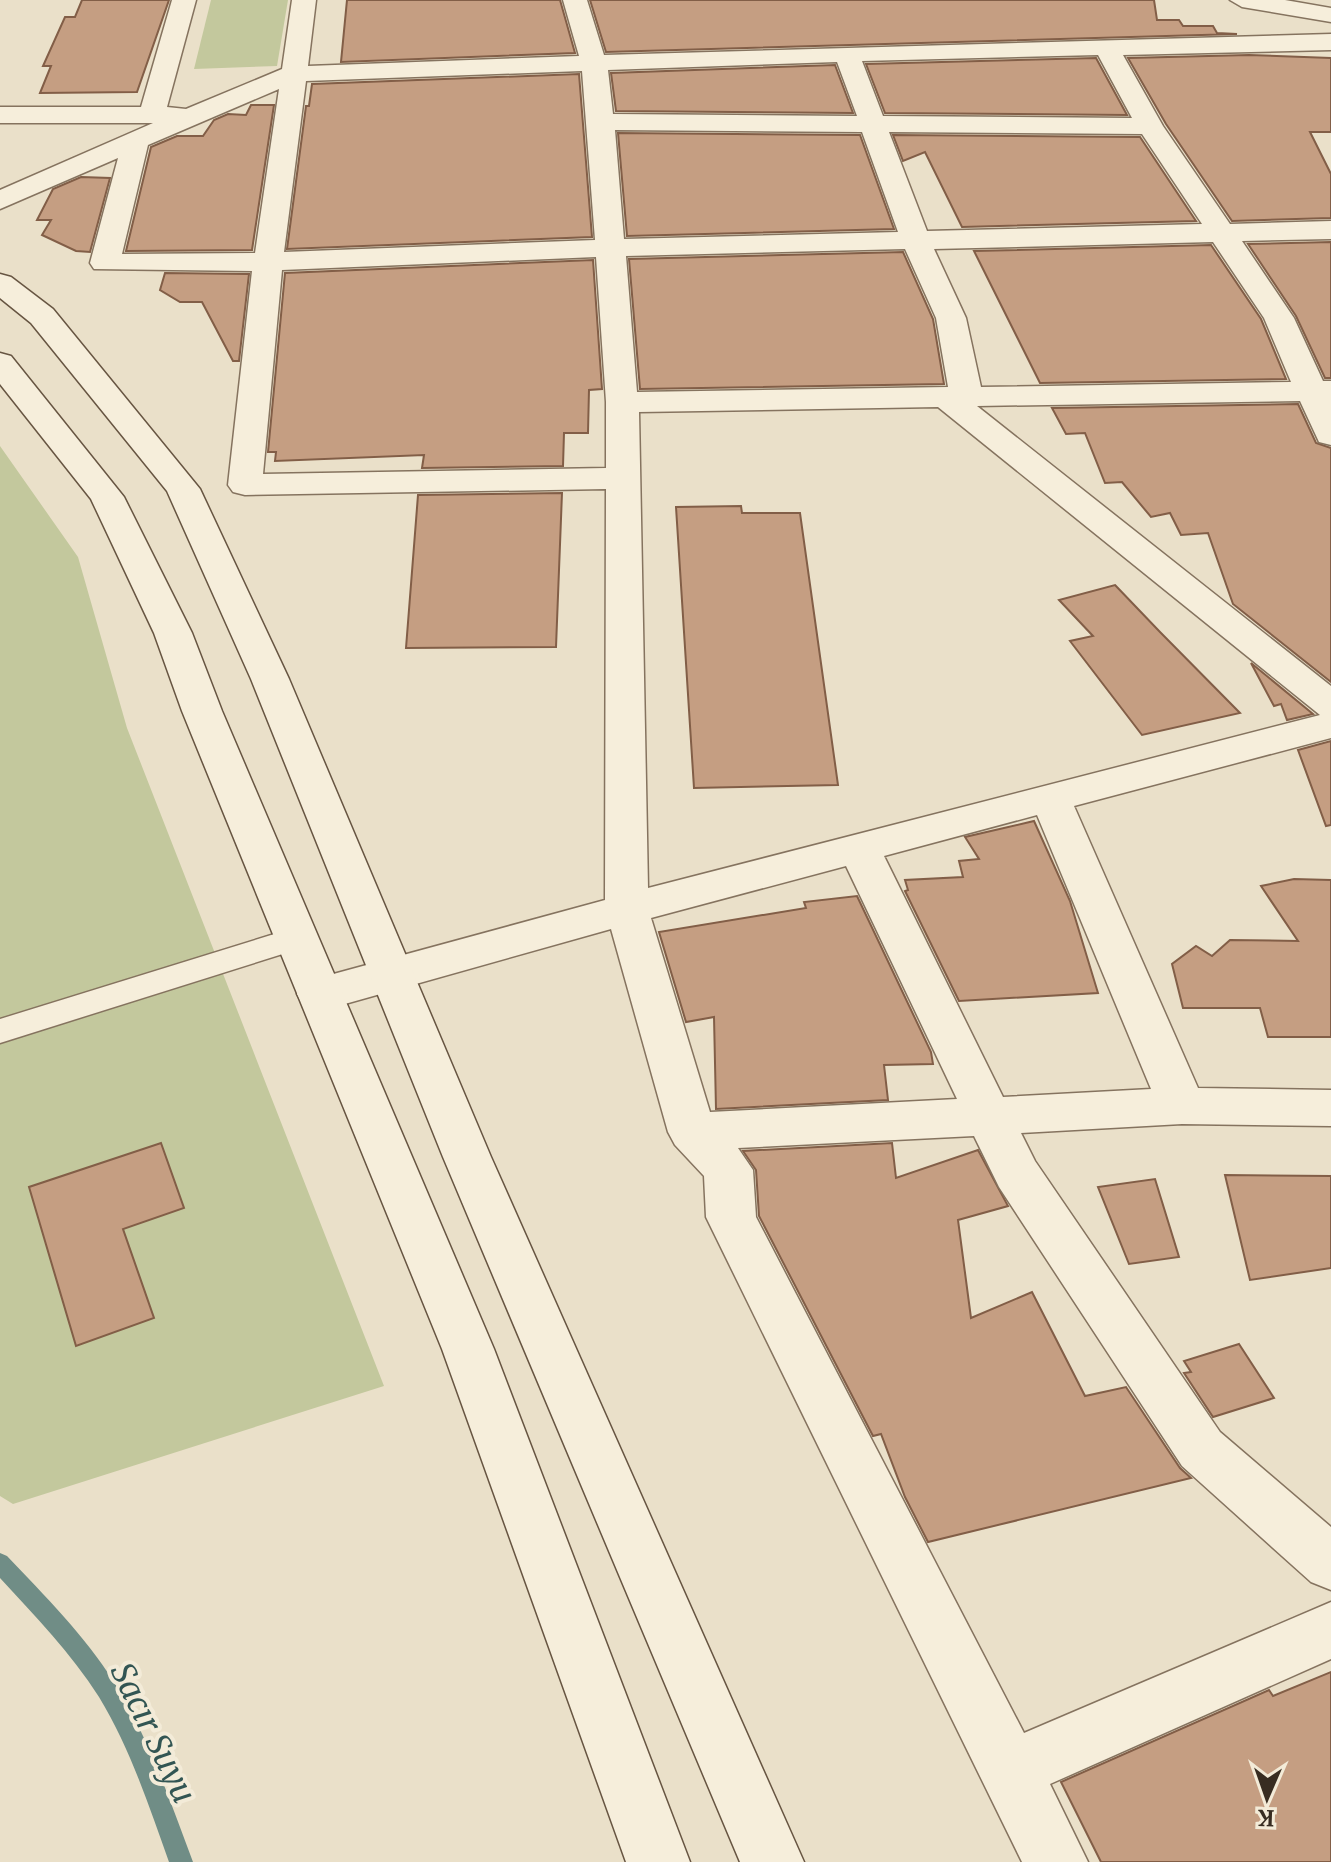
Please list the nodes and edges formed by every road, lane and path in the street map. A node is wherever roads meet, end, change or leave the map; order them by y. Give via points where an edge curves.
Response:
1 (184, 0) edge
2 (304, 0) edge
3 (575, 0) edge
4 (1242, 0) edge
5 (1331, 15) edge
6 (1331, 42) edge
7 (1107, 48) junction
8 (847, 54) junction
9 (594, 64) junction
10 (293, 74) junction
11 (152, 114) junction
12 (0, 115) edge
13 (195, 115) junction
14 (601, 122) junction
15 (874, 122) junction
16 (1150, 126) junction
17 (136, 140) junction
18 (0, 200) edge
19 (1331, 230) edge
20 (1221, 232) junction
21 (916, 241) junction
22 (610, 248) junction
23 (269, 262) junction
24 (0, 283) edge
25 (0, 363) edge
26 (1322, 392) edge
27 (958, 399) junction
28 (622, 402) junction
29 (1331, 435) edge
30 (621, 478) junction
31 (1331, 706) edge
32 (1331, 725) edge
33 (1051, 799) junction
34 (859, 849) junction
35 (627, 909) junction
36 (297, 938) junction
37 (392, 972) junction
38 (320, 994) junction
39 (0, 1031) edge
40 (1182, 1106) junction
41 (1331, 1108) edge
42 (990, 1119) junction
43 (692, 1132) junction
44 (1331, 1563) edge
45 (1331, 1630) edge
46 (1009, 1771) junction
47 (658, 1862) edge
48 (772, 1862) edge
49 (1056, 1862) edge

1 - 11 street
2 - 10 street
3 - 9 street
4 - 5 street
6 - 7 street
7 - 8 street
7 - 16 street
8 - 9 street
8 - 15 street
9 - 10 street
9 - 14 street
10 - 13 street
10 - 23 street
11 - 12 street
11 - 13 street
13 - 17 street
14 - 15 street
14 - 22 street
15 - 16 street
15 - 21 street
16 - 20 street
17 - 18 street
17 - 23 street via 105,263
19 - 20 street
20 - 21 street
20 - 26 street
21 - 22 street
21 - 27 street via 951,318
22 - 23 street
22 - 28 street
23 - 30 street via 245,485
24 - 37 street via 42,316 183,489 270,679
25 - 36 street via 107,497 141,562
26 - 27 street
26 - 29 street
27 - 28 street
27 - 31 street
28 - 30 street
30 - 35 street
32 - 33 street
33 - 34 street
33 - 40 street
34 - 35 street
34 - 42 street
35 - 37 street
35 - 43 street
36 - 38 street
36 - 39 lane
37 - 38 street
37 - 48 street
38 - 47 street via 468,1349
40 - 41 street
40 - 42 street
42 - 43 street
42 - 44 street via 1016,1173 1201,1449
43 - 46 street via 728,1170 731,1217
45 - 46 street
46 - 49 street

